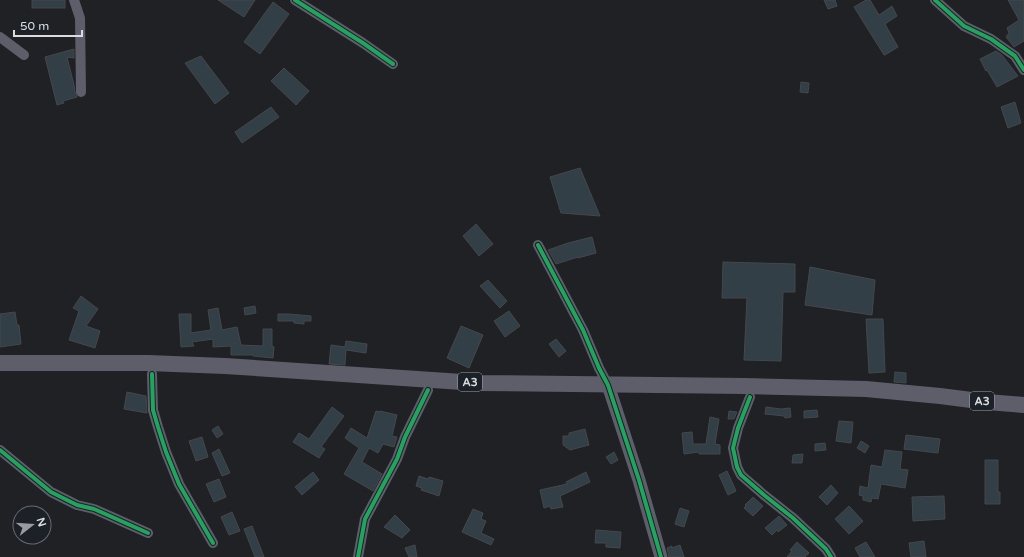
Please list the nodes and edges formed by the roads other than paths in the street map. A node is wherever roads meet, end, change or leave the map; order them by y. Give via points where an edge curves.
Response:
1 (74, 0) edge
2 (295, 0) edge
3 (935, 0) edge
4 (0, 37) edge
5 (24, 55) dead end
6 (393, 64) dead end
7 (1024, 70) edge
8 (81, 92) dead end
9 (538, 245) dead end
10 (0, 363) edge
11 (225, 371) junction
12 (0, 373) edge
13 (152, 374) junction
14 (428, 390) junction
15 (610, 391) junction
16 (750, 397) junction
17 (1024, 405) edge
18 (988, 406) junction
19 (1024, 412) edge
20 (0, 450) edge
21 (148, 533) dead end
22 (213, 543) dead end
23 (358, 557) edge
24 (661, 557) edge
25 (831, 557) edge

1 - 8 street via 80,18
2 - 6 street
3 - 7 street via 964,26 991,39 1015,56
4 - 5 street
9 - 15 street via 583,330
10 - 11 main road, A3 via 148,363
11 - 13 main road, A3
11 - 14 main road, A3
11 - 15 main road, A3
12 - 13 main road, A3
13 - 22 street via 153,410 166,452 179,484
14 - 15 main road, A3 via 485,393
14 - 23 street via 397,459 365,519
15 - 16 main road, A3
15 - 18 main road, A3 via 744,386 866,389 940,396
15 - 24 street
16 - 18 main road, A3 via 864,399
16 - 25 street via 733,448 741,475 794,518
17 - 18 main road, A3
18 - 19 main road, A3
20 - 21 street via 51,492

